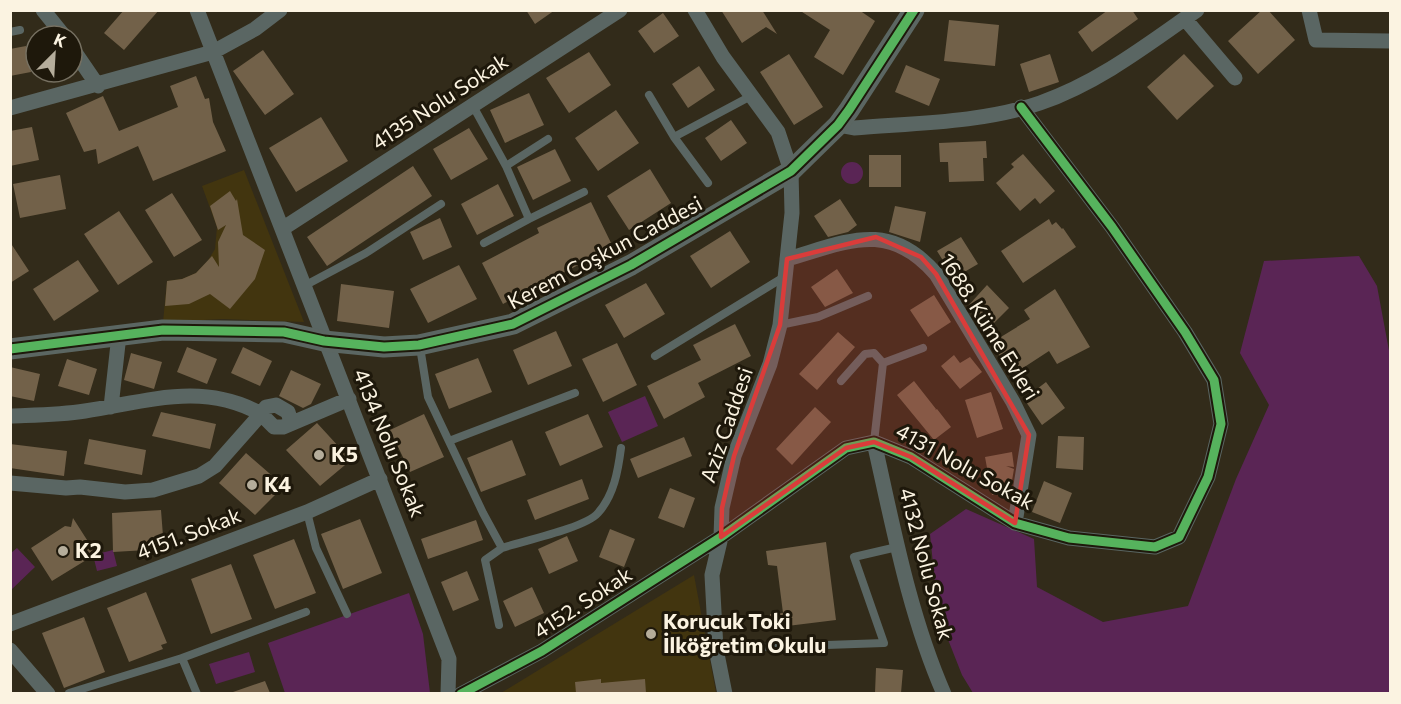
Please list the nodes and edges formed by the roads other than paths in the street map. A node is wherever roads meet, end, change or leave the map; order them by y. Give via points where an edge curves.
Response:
1 (43, 10) edge
2 (197, 10) edge
3 (280, 10) edge
4 (620, 10) edge
5 (695, 10) edge
6 (914, 10) edge
7 (1309, 10) edge
8 (1191, 15) edge
9 (54, 24) edge
10 (20, 30) dead end
11 (10, 32) edge
12 (1390, 41) edge
13 (213, 52) junction
14 (84, 66) edge
15 (1235, 78) dead end
16 (98, 86) junction
17 (649, 95) dead end
18 (751, 96) junction
19 (473, 106) junction
20 (1021, 107) junction
21 (10, 108) edge
22 (838, 125) junction
23 (674, 137) junction
24 (548, 139) dead end
25 (506, 166) junction
26 (791, 171) junction
27 (708, 183) dead end
28 (584, 192) dead end
29 (441, 204) dead end
30 (529, 219) junction
31 (282, 229) junction
32 (484, 243) dead end
33 (787, 259) junction
34 (786, 276) junction
35 (304, 286) junction
36 (868, 296) dead end
37 (780, 325) junction
38 (119, 335) junction
39 (324, 341) junction
40 (419, 345) junction
41 (923, 348) dead end
42 (10, 349) edge
43 (655, 356) dead end
44 (883, 363) junction
45 (841, 381) dead end
46 (575, 393) dead end
47 (349, 399) junction
48 (111, 407) junction
49 (261, 414) junction
50 (10, 416) edge
51 (449, 441) junction
52 (874, 442) junction
53 (621, 448) dead end
54 (380, 479) junction
55 (10, 483) edge
56 (307, 512) junction
57 (1015, 523) junction
58 (721, 537) junction
59 (897, 547) junction
60 (502, 548) junction
61 (306, 612) dead end
62 (347, 614) dead end
63 (10, 624) edge
64 (499, 625) dead end
65 (716, 649) junction
66 (10, 650) edge
67 (182, 658) junction
68 (48, 693) edge
69 (69, 693) edge
70 (197, 693) edge
71 (448, 693) edge
72 (461, 693) edge
73 (725, 693) edge
74 (944, 693) edge

1 - 9 street
2 - 13 street, 4134 Nolu Sokak
3 - 13 street
4 - 19 street, 4135 Nolu Sokak
5 - 18 street, Aziz Caddesi
6 - 22 street, Kerem Coşkun Caddesi
7 - 12 street via 1316,40
8 - 15 street
8 - 20 street via 1111,70 1040,103
10 - 11 lane
13 - 16 street
13 - 31 street, 4134 Nolu Sokak
14 - 16 street
16 - 21 street
17 - 23 lane
18 - 23 lane
18 - 26 street, Aziz Caddesi via 778,132
19 - 25 lane
19 - 31 street, 4135 Nolu Sokak
20 - 22 street via 976,118 854,128
20 - 57 street, 4131 Nolu Sokak via 1185,332 1214,380 1221,424 1208,477 1179,537 1155,547 1069,538
22 - 26 street, Kerem Coşkun Caddesi
23 - 27 lane
24 - 25 lane
25 - 30 lane
26 - 33 street, Aziz Caddesi
26 - 40 street, Kerem Coşkun Caddesi via 631,265 513,324
28 - 30 lane
29 - 35 lane via 366,253
30 - 32 lane
31 - 35 street, 4134 Nolu Sokak
33 - 34 street, Aziz Caddesi
33 - 57 street, 1688. Küme Evleri via 876,237 921,257 936,274 1014,402 1029,435
34 - 37 street, Aziz Caddesi
34 - 43 lane
35 - 39 street, 4134 Nolu Sokak
36 - 37 lane via 818,317
37 - 58 street, Aziz Caddesi via 770,364 734,456 722,508
38 - 39 street, Kerem Coşkun Caddesi via 163,330 284,332
38 - 42 street, Kerem Coşkun Caddesi
38 - 48 street
39 - 40 street, Kerem Coşkun Caddesi via 384,347
39 - 47 street, 4134 Nolu Sokak
40 - 51 lane via 428,397
41 - 44 lane
44 - 45 lane via 874,353 865,354
44 - 52 lane
46 - 51 lane
47 - 49 street via 291,422 288,412 276,405
47 - 54 street, 4134 Nolu Sokak
48 - 49 street via 174,394 240,402
48 - 50 street
49 - 55 street via 215,466 199,476 153,490 125,492
51 - 60 lane
52 - 57 street, 4131 Nolu Sokak via 911,457
52 - 58 street, 4131 Nolu Sokak via 846,448
52 - 59 street, 4132 Nolu Sokak
53 - 60 lane via 616,483 598,514 574,526
54 - 56 street, 4151. Sokak
54 - 71 street, 4134 Nolu Sokak via 449,659
56 - 62 lane via 316,548
56 - 63 street, 4151. Sokak
58 - 65 street, Aziz Caddesi via 712,575
58 - 72 street, 4152. Sokak via 542,651
59 - 65 lane via 854,557 884,643
59 - 74 street, 4132 Nolu Sokak via 931,663
60 - 64 lane via 485,560
61 - 67 lane
65 - 73 street, Aziz Caddesi
66 - 68 street
67 - 69 lane
67 - 70 lane

